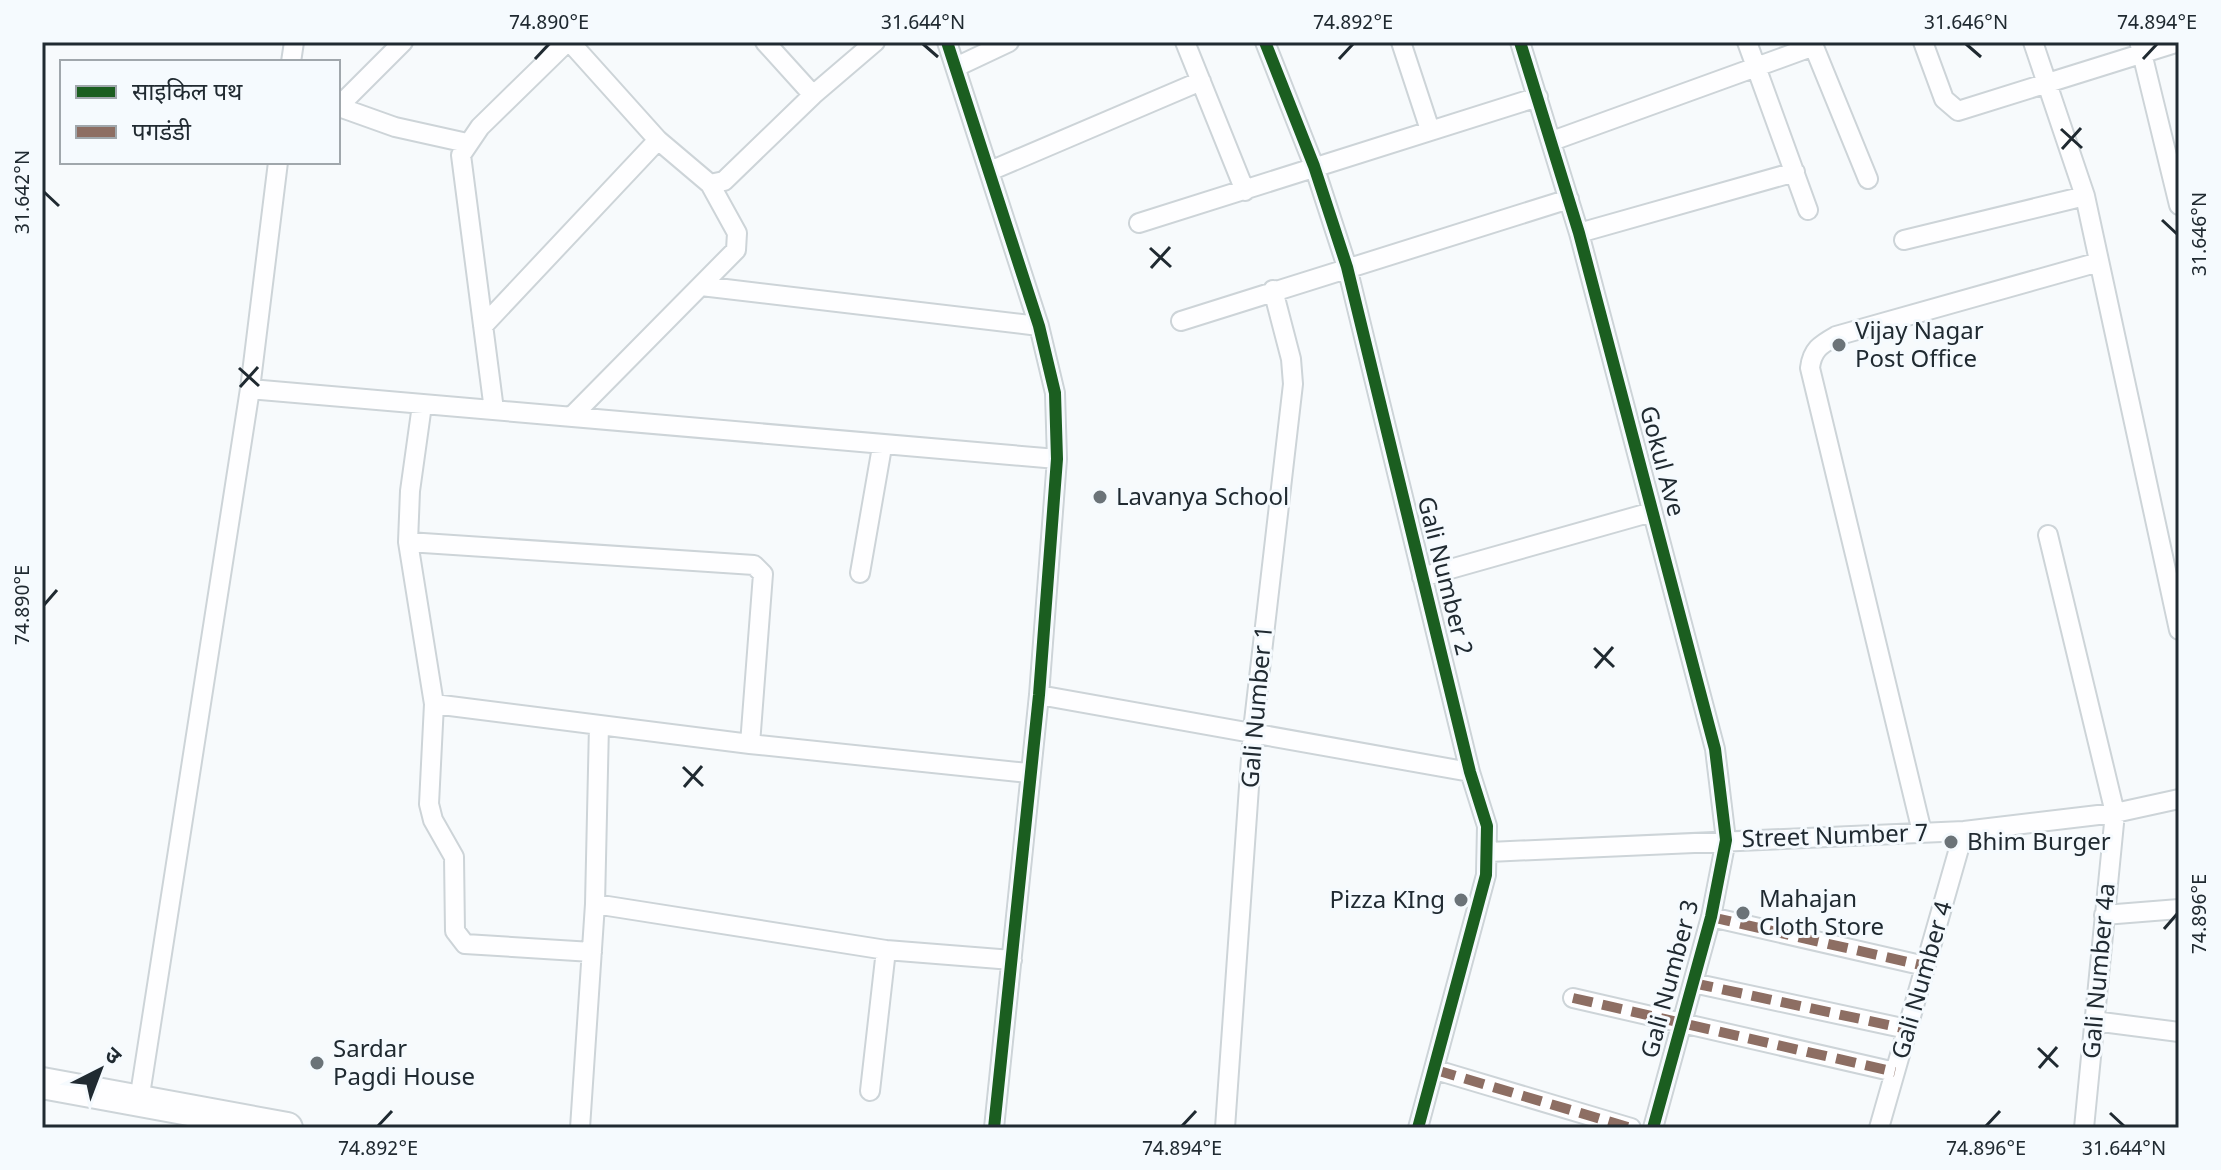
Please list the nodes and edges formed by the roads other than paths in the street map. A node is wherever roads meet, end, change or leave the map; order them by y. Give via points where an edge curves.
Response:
1 (403, 42) edge
2 (568, 42) edge
3 (765, 42) edge
4 (875, 42) edge
5 (947, 42) edge
6 (1009, 42) edge
7 (1185, 42) edge
8 (1265, 42) edge
9 (1401, 42) edge
10 (1520, 42) edge
11 (1747, 42) edge
12 (1923, 42) edge
13 (2033, 42) edge
14 (2179, 42) edge
15 (1813, 44) edge
16 (2142, 48) edge
17 (956, 67) junction
18 (1756, 67) junction
19 (1201, 81) junction
20 (2048, 81) junction
21 (813, 95) junction
22 (1538, 97) junction
23 (340, 105) edge
24 (340, 108) edge
25 (1430, 130) junction
26 (658, 140) junction
27 (1552, 141) junction
28 (467, 143) junction
29 (278, 164) edge
30 (2174, 164) edge
31 (1314, 166) junction
32 (990, 171) junction
33 (1795, 172) junction
34 (1868, 179) dead end
35 (710, 184) junction
36 (1245, 191) junction
37 (2085, 196) junction
38 (1569, 199) junction
39 (2179, 205) edge
40 (1808, 210) dead end
41 (1139, 223) dead end
42 (1579, 233) junction
43 (1904, 240) dead end
44 (2099, 262) junction
45 (1347, 267) junction
46 (701, 286) junction
47 (1273, 290) junction
48 (1181, 321) dead end
49 (483, 326) junction
50 (1039, 326) junction
51 (250, 389) junction
52 (422, 405) junction
53 (494, 410) junction
54 (571, 417) junction
55 (882, 447) junction
56 (1057, 459) junction
57 (1652, 512) junction
58 (2048, 535) dead end
59 (408, 542) junction
60 (860, 573) dead end
61 (1422, 577) junction
62 (2179, 630) edge
63 (1039, 695) junction
64 (434, 704) junction
65 (599, 725) junction
66 (1253, 730) junction
67 (750, 744) junction
68 (1470, 772) junction
69 (1028, 773) junction
70 (2179, 799) edge
71 (2115, 813) junction
72 (1964, 831) junction
73 (1922, 832) junction
74 (1726, 840) junction
75 (1489, 852) junction
76 (595, 904) junction
77 (2179, 909) edge
78 (2104, 915) junction
79 (1711, 917) junction
80 (886, 950) junction
81 (592, 952) junction
82 (1012, 960) junction
83 (1925, 966) junction
84 (1693, 983) junction
85 (1573, 998) dead end
86 (2094, 1021) junction
87 (1681, 1025) junction
88 (1907, 1029) junction
89 (2179, 1032) edge
90 (1436, 1070) junction
91 (1895, 1072) junction
92 (42, 1083) edge
93 (870, 1091) dead end
94 (139, 1101) junction
95 (287, 1128) edge
96 (580, 1128) edge
97 (994, 1128) edge
98 (1225, 1128) edge
99 (1418, 1128) edge
100 (1631, 1128) edge
101 (1653, 1128) edge
102 (1879, 1128) edge
103 (2084, 1128) edge

1 - 23 street
2 - 26 street
2 - 28 street
3 - 21 street
4 - 21 street
5 - 17 street
6 - 17 street
7 - 19 street
8 - 31 street, Gali Number 2
9 - 25 street
10 - 22 street, Gokul Ave
11 - 18 street
12 - 20 street via 1944,99 1958,111
13 - 20 street
14 - 16 street
15 - 18 street
15 - 34 street
16 - 20 street
16 - 30 street
17 - 32 street
18 - 27 street
18 - 33 street
19 - 32 street
19 - 36 street
20 - 37 street
21 - 35 street via 724,181
22 - 25 street
22 - 27 street, Gokul Ave
24 - 28 street
25 - 31 street
26 - 35 street
26 - 49 street
27 - 38 street, Gokul Ave
28 - 49 street via 460,165
29 - 51 street
30 - 39 street
31 - 36 street
31 - 45 street, Gali Number 2
32 - 50 street
33 - 40 street
33 - 42 street
35 - 46 street via 738,243
36 - 41 street
37 - 43 street
37 - 44 street
38 - 42 street, Gokul Ave
38 - 45 street
42 - 57 street, Gokul Ave
44 - 62 street
44 - 73 street via 1836,336 1813,351 1810,368
45 - 47 street
45 - 61 street, Gali Number 2
46 - 50 street
46 - 54 street
47 - 48 street
47 - 66 street, Gali Number 1 via 1293,384
49 - 53 street
50 - 56 street via 1055,393
51 - 52 street
51 - 94 street
52 - 53 street
52 - 59 street
53 - 54 street
54 - 55 street
55 - 56 street
55 - 60 street
56 - 63 street
57 - 61 street
57 - 74 street, Gokul Ave via 1709,718
58 - 71 street, Gali Number 4a
59 - 64 street
59 - 67 street via 754,565 763,574
61 - 68 street, Gali Number 2
63 - 66 street
63 - 69 street
64 - 65 street
64 - 81 street via 429,804 454,857 457,936 465,944
65 - 67 street
65 - 76 street
66 - 68 street
66 - 98 street, Gali Number 1
67 - 69 street
68 - 75 street, Gali Number 2 via 1487,826
69 - 82 street
70 - 71 street, Street Number 7
71 - 72 street, Street Number 7
71 - 78 street, Gali Number 4a
72 - 73 street, Street Number 7
72 - 83 street, Gali Number 4
73 - 74 street, Street Number 7
74 - 75 street, Street Number 7
74 - 79 street, Gali Number 3
75 - 90 street, Gali Number 2
76 - 80 street
76 - 81 street
77 - 78 street
78 - 86 street, Gali Number 4a
79 - 83 street
79 - 84 street, Gali Number 3
80 - 82 street
80 - 93 street
81 - 96 street
82 - 97 street
83 - 88 street, Gali Number 4
84 - 87 street, Gali Number 3
84 - 88 street
85 - 87 street
86 - 89 street
86 - 103 street, Gali Number 4a
87 - 91 street
87 - 101 street, Gali Number 3
88 - 91 street, Gali Number 4
90 - 99 street, Gali Number 2
90 - 100 street
91 - 102 street, Gali Number 4
92 - 94 main road
94 - 95 main road

